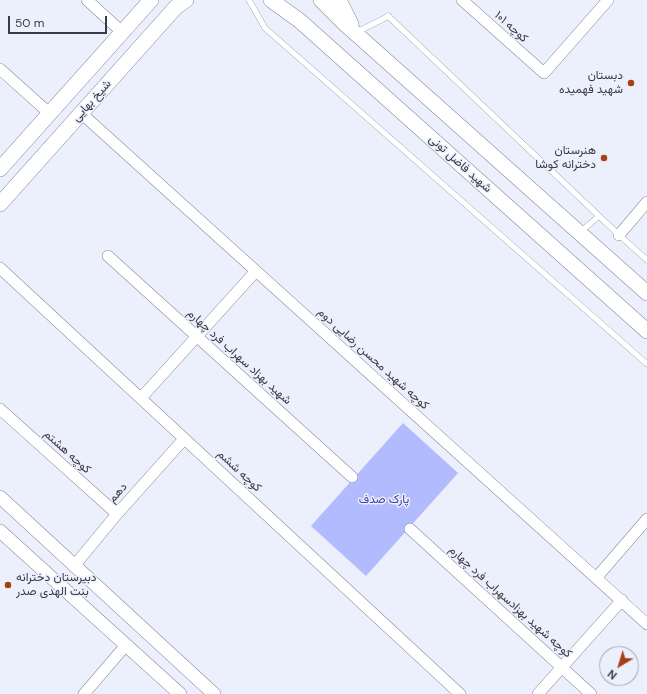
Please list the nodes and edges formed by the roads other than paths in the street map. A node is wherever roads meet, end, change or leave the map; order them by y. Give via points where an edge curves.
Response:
1 (87, 0) edge
2 (150, 0) edge
3 (186, 0) edge
4 (249, 0) edge
5 (271, 0) edge
6 (321, 0) edge
7 (339, 0) edge
8 (462, 0) edge
9 (603, 2) edge
10 (122, 32) junction
11 (355, 32) junction
12 (0, 69) edge
13 (50, 113) junction
14 (81, 113) junction
15 (0, 168) edge
16 (647, 202) edge
17 (0, 204) edge
18 (599, 216) junction
19 (579, 233) junction
20 (619, 235) junction
21 (108, 256) dead end
22 (647, 260) edge
23 (0, 268) edge
24 (256, 271) junction
25 (647, 293) edge
26 (647, 331) edge
27 (197, 337) junction
28 (647, 364) edge
29 (141, 398) junction
30 (0, 409) edge
31 (184, 438) junction
32 (352, 477) dead end
33 (0, 497) edge
34 (117, 514) junction
35 (647, 519) edge
36 (410, 529) dead end
37 (0, 531) edge
38 (74, 566) junction
39 (597, 577) junction
40 (622, 600) junction
41 (647, 624) edge
42 (126, 645) junction
43 (562, 667) junction
44 (458, 693) edge
45 (84, 694) edge
46 (180, 694) edge
47 (214, 694) edge
48 (538, 694) edge
49 (591, 694) edge

1 - 10 street
2 - 10 main road, شیخ بهایی
3 - 14 main road, شیخ بهایی via 176,7
4 - 28 lane via 265,28
5 - 26 main road, شهید فاضل تونی via 300,21
6 - 11 main road
7 - 11 main road
8 - 9 street, ۱۰۱ کوچه via 544,73
10 - 13 main road, شیخ بهایی
11 - 18 lane via 388,16
11 - 19 main road
12 - 13 street
13 - 15 main road, شیخ بهایی
14 - 17 main road, شیخ بهایی
14 - 24 street, کوچه شهید محسن رضایی دوم
16 - 20 street
18 - 19 lane
18 - 20 lane
19 - 25 main road
20 - 22 lane
21 - 27 street, شهید بهزاد سهراب فرد چهارم
23 - 29 street, کوچه ششم
24 - 27 street
24 - 39 street, کوچه شهید محسن رضایی دوم
27 - 29 street
27 - 32 street, شهید بهزاد سهراب فرد چهارم
29 - 31 street, کوچه ششم
30 - 34 street, کوچه هشتم
31 - 34 street, دهم
31 - 44 street, کوچه ششم
33 - 38 street
34 - 38 street, دهم
35 - 39 street
36 - 43 street, کوچه شهید بهزادسهراب فرد چهارم
37 - 42 street
38 - 47 street
39 - 40 street, کوچه شهید محسن رضایی دوم
40 - 41 street, کوچه شهید محسن رضایی دوم
40 - 43 street
42 - 45 street
42 - 46 street
43 - 48 street
43 - 49 street, کوچه شهید بهزادسهراب فرد چهارم

